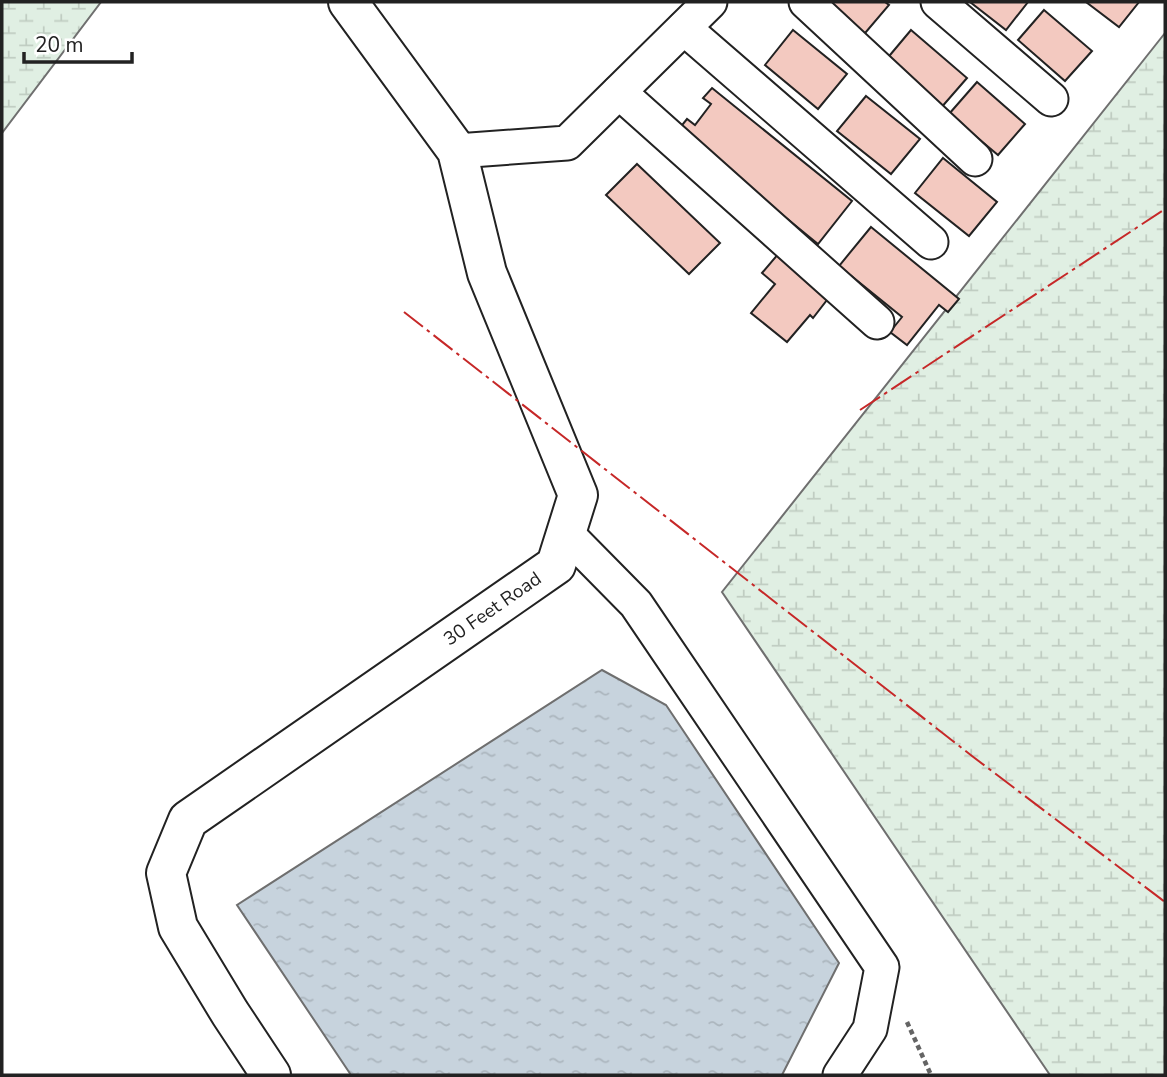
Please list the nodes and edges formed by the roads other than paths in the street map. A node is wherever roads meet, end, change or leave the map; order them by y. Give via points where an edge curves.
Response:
1 (348, 2) edge
2 (710, 2) edge
3 (806, 2) edge
4 (938, 2) edge
5 (684, 28) junction
6 (619, 92) junction
7 (1051, 99) dead end
8 (457, 151) junction
9 (975, 159) dead end
10 (931, 242) dead end
11 (877, 322) dead end
12 (566, 533) junction
13 (271, 1075) edge
14 (840, 1075) edge

1 - 8 street, 30 Feet Road
2 - 5 street
3 - 9 street
4 - 7 street
5 - 6 street
5 - 10 street
6 - 8 street via 567,143
6 - 11 street
8 - 12 street, 30 Feet Road via 488,273 578,495
12 - 13 street, 30 Feet Road via 556,565 188,820 166,873 178,927
12 - 14 street via 636,604 882,967 870,1029

